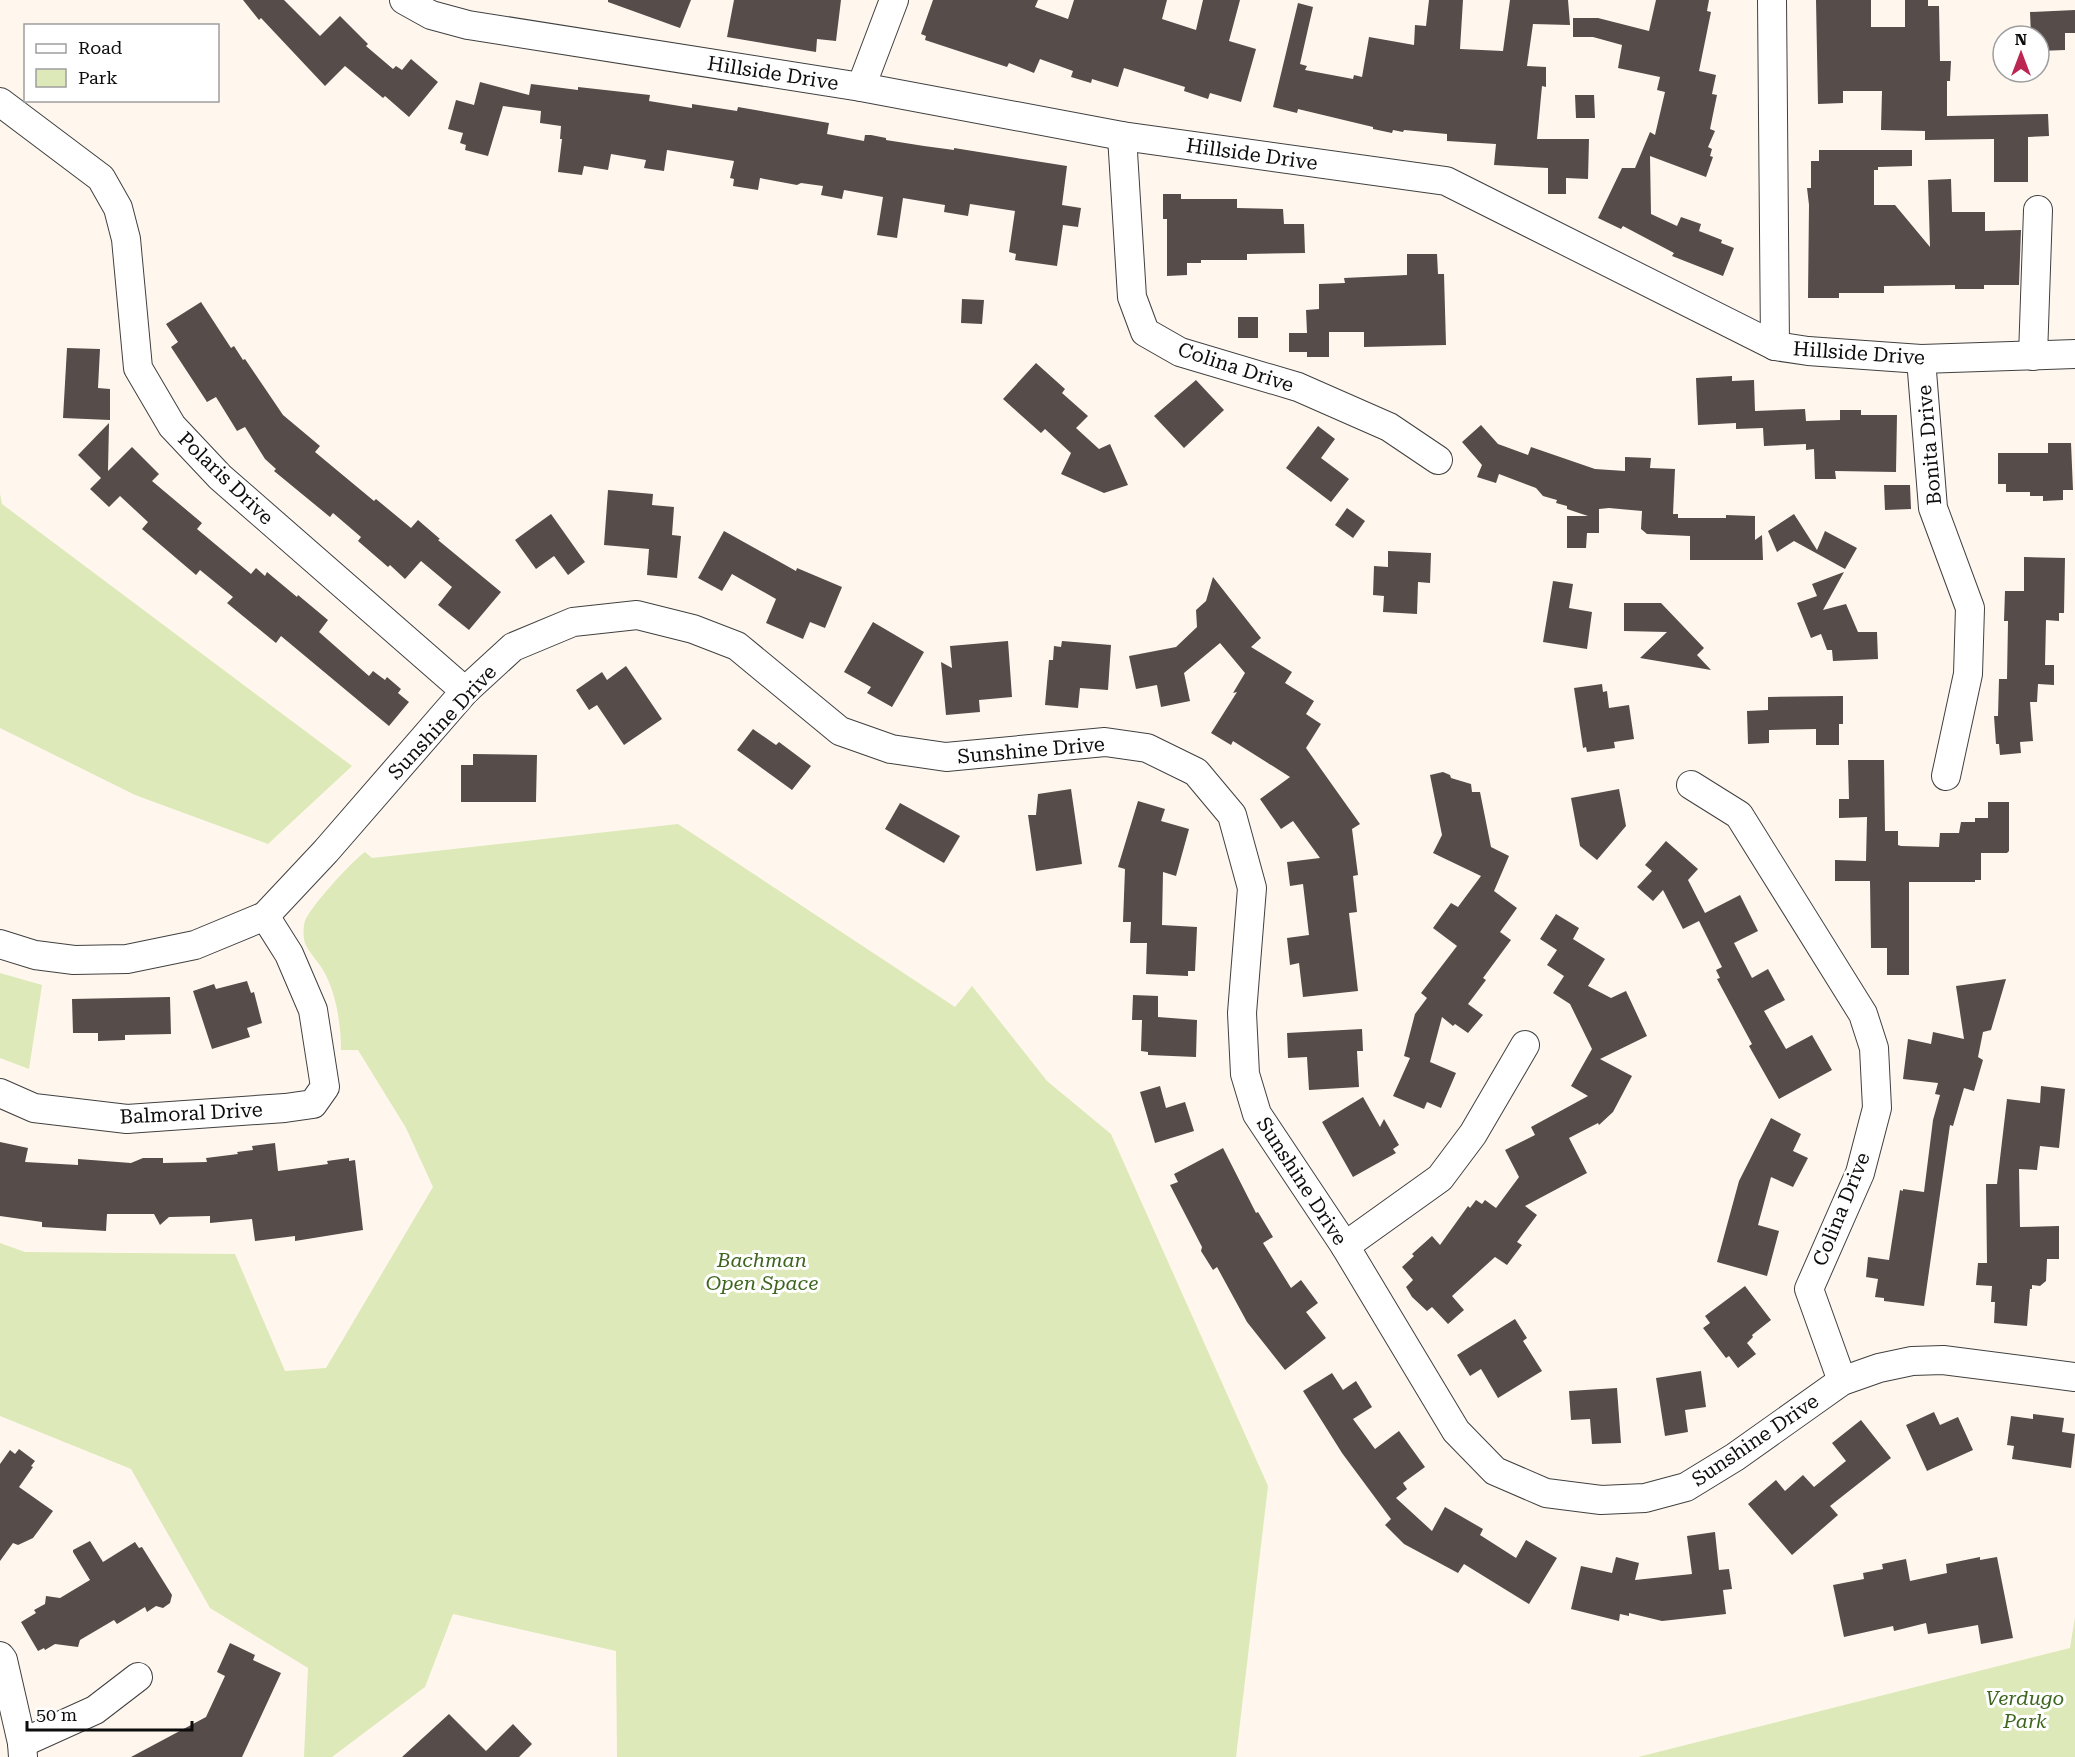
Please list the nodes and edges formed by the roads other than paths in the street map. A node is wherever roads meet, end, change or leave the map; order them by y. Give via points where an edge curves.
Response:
1 (404, 0) edge
2 (894, 0) edge
3 (1772, 0) edge
4 (433, 7) edge
5 (861, 87) junction
6 (0, 102) edge
7 (1122, 136) junction
8 (2038, 210) dead end
9 (1774, 346) junction
10 (2075, 354) edge
11 (2033, 356) junction
12 (1921, 359) junction
13 (1438, 460) dead end
14 (465, 691) junction
15 (1946, 776) dead end
16 (1691, 785) dead end
17 (265, 916) junction
18 (0, 944) edge
19 (1525, 1045) dead end
20 (0, 1093) edge
21 (1345, 1246) junction
22 (2075, 1377) edge
23 (1842, 1382) junction
24 (0, 1656) edge
25 (138, 1677) dead end
26 (22, 1750) edge

1 - 4 street, Hillside Drive
2 - 5 street
3 - 9 street
4 - 5 street, Hillside Drive via 468,25
5 - 7 street, Hillside Drive
6 - 14 street, Polaris Drive via 101,178 118,208 126,239 138,368 172,426 220,477
7 - 9 street, Hillside Drive via 1446,181
7 - 13 street, Colina Drive via 1131,297 1145,332 1180,352 1298,387 1389,427
8 - 11 street
9 - 12 street, Hillside Drive
10 - 11 street, Hillside Drive
11 - 12 street, Hillside Drive
12 - 15 street, Bonita Drive via 1933,508 1970,609 1968,674
14 - 17 street, Sunshine Drive
14 - 21 street, Sunshine Drive via 513,647 573,622 637,615 693,629 736,646 840,731 891,749 946,757 1105,742 1147,748 1196,772 1232,816 1252,888 1242,1013 1245,1074 1257,1114
16 - 23 street, Colina Drive via 1739,815 1863,1014 1874,1048 1877,1108 1860,1173 1809,1288
17 - 18 street, Sunshine Drive via 195,945 127,959 74,960 35,955
17 - 20 street, Balmoral Drive via 290,954 312,1010 325,1087 312,1104 127,1119 34,1108
19 - 21 street via 1473,1134 1440,1178
21 - 23 street, Sunshine Drive via 1456,1431 1495,1472 1546,1493 1601,1500 1645,1498 1686,1488
22 - 23 street via 1933,1360 1879,1368
24 - 26 street
25 - 26 street via 95,1710

